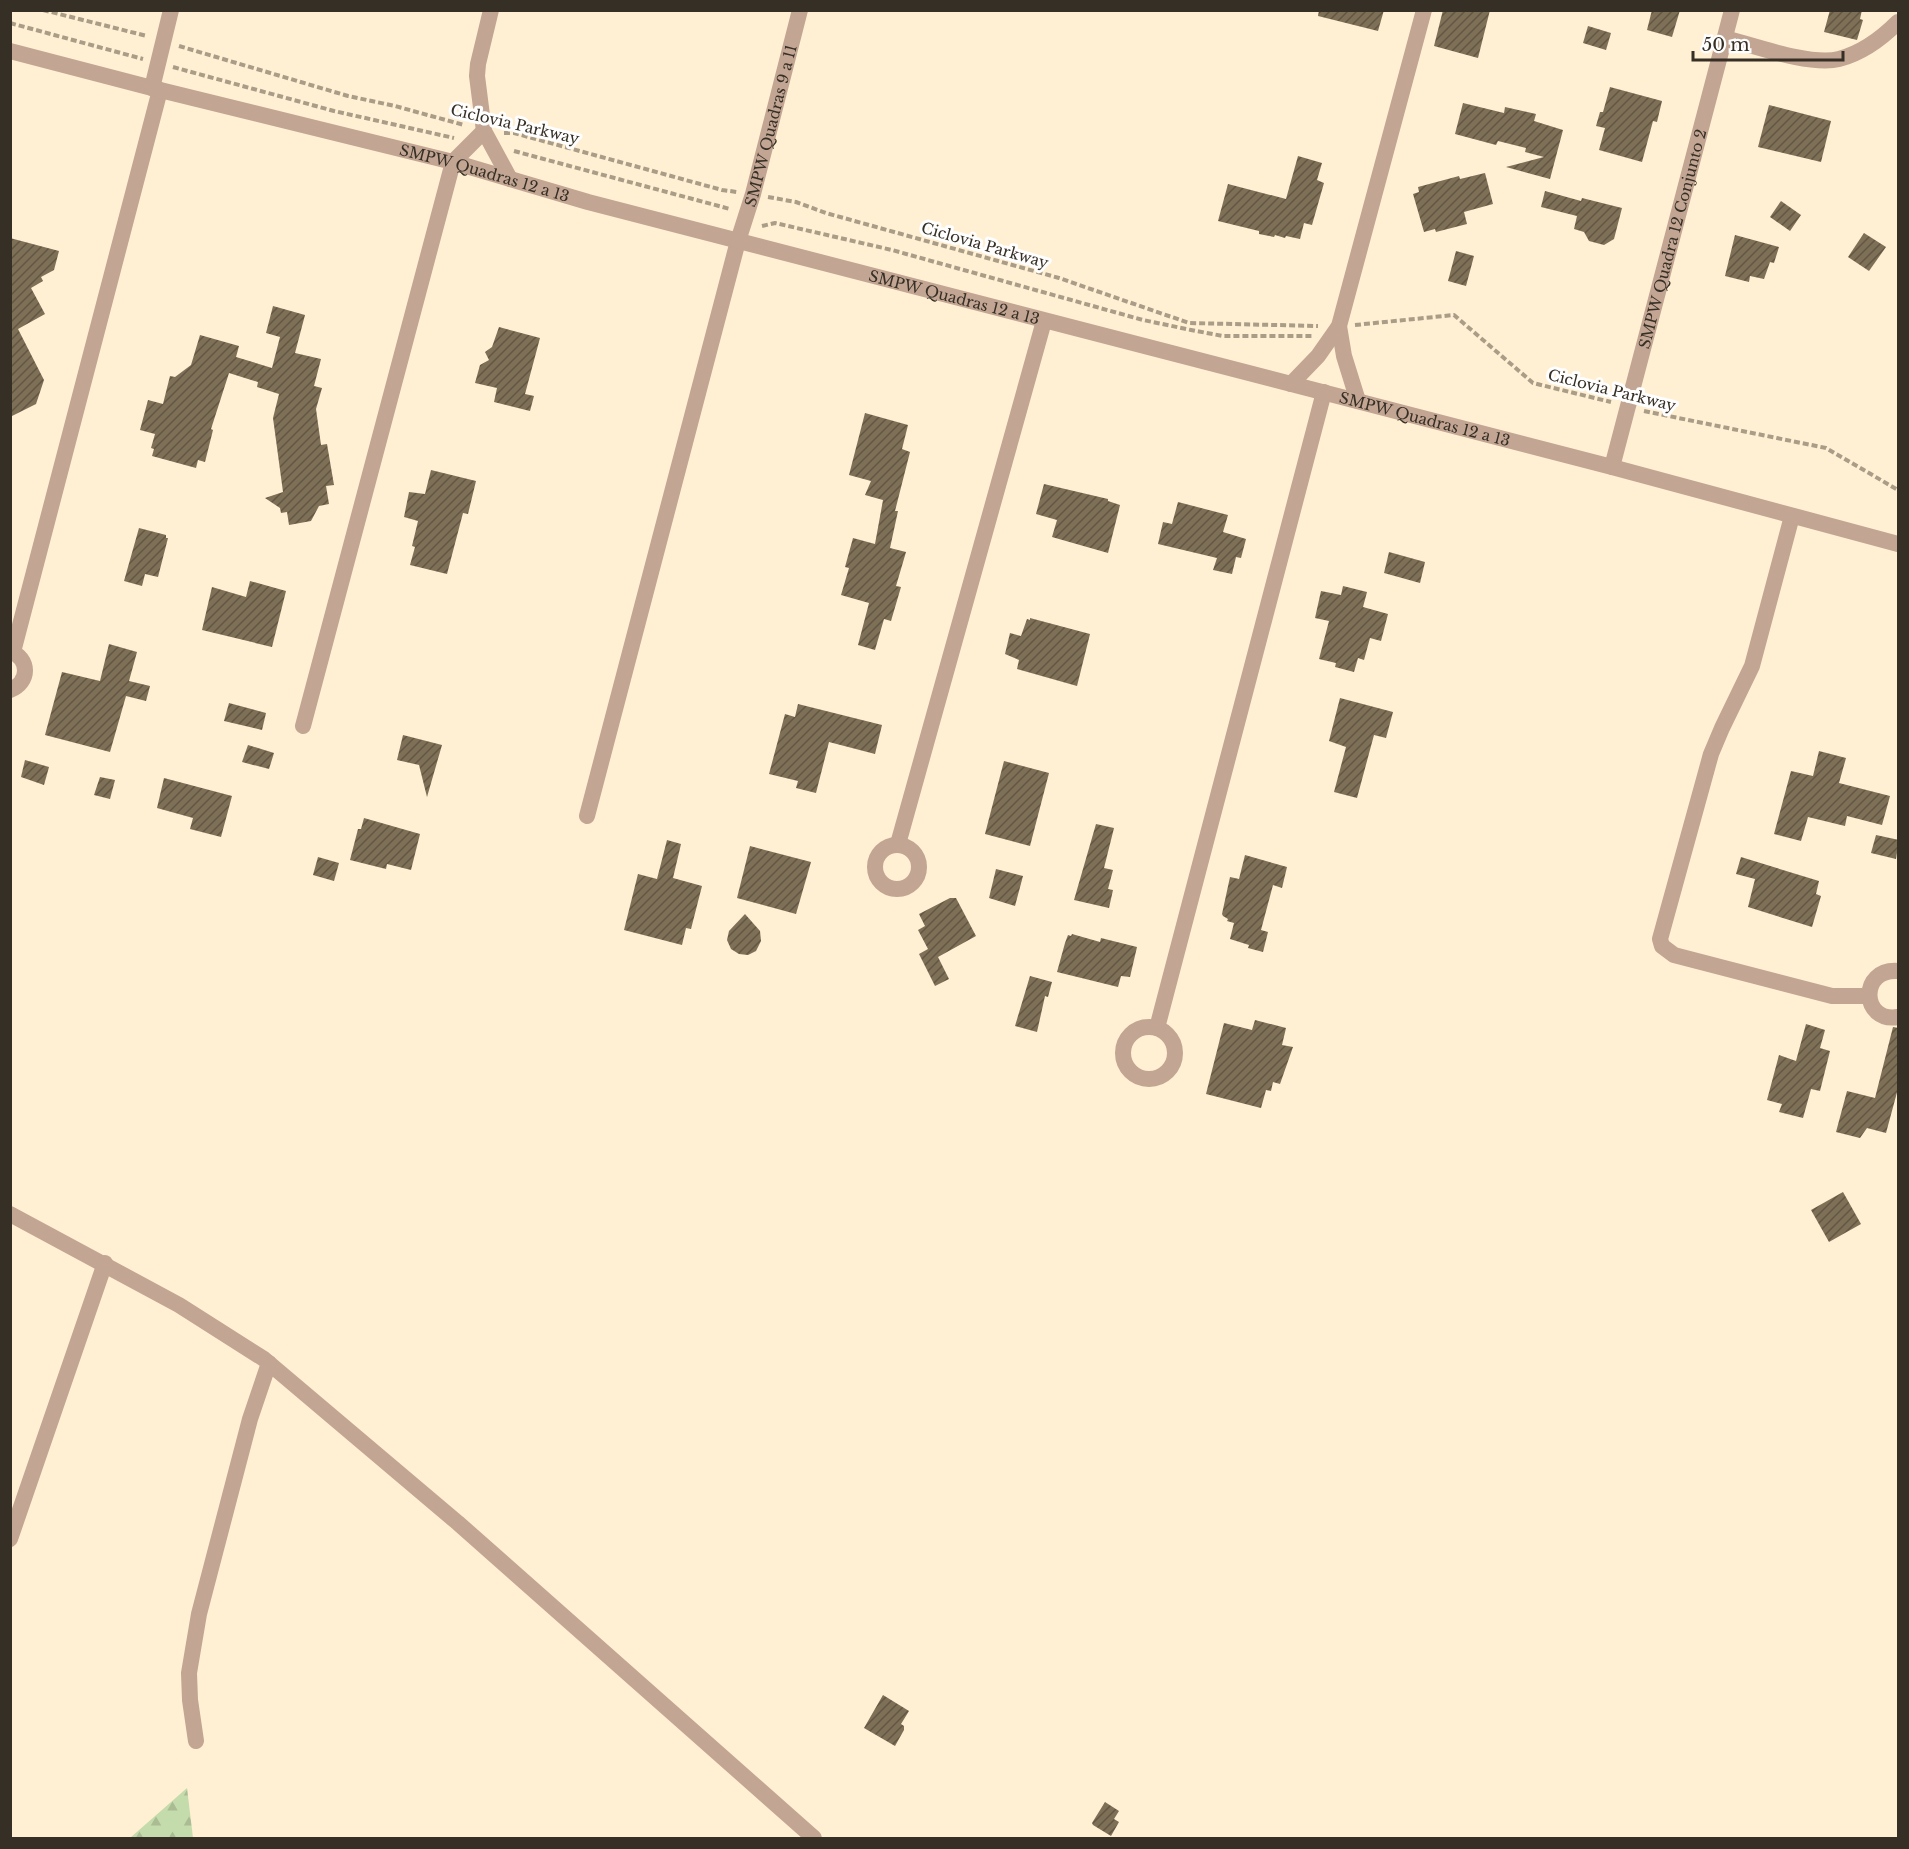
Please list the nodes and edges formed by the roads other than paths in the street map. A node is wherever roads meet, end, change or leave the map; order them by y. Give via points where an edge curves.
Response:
1 (171, 10) edge
2 (491, 10) edge
3 (800, 10) edge
4 (1424, 10) edge
5 (1732, 10) edge
6 (1899, 22) edge
7 (1725, 38) junction
8 (10, 51) edge
9 (156, 89) junction
10 (483, 139) junction
11 (453, 162) junction
12 (510, 179) junction
13 (738, 241) junction
14 (1044, 321) junction
15 (1336, 331) junction
16 (1291, 384) junction
17 (1324, 392) junction
18 (1358, 401) junction
19 (1612, 467) junction
20 (1791, 516) junction
21 (1899, 544) edge
22 (12, 651) edge
23 (10, 690) edge
24 (303, 726) dead end
25 (587, 816) dead end
26 (898, 844) dead end
27 (1899, 971) edge
28 (1869, 996) junction
29 (1899, 1017) edge
30 (1157, 1028) dead end
31 (10, 1214) edge
32 (105, 1263) junction
33 (269, 1363) junction
34 (10, 1539) edge
35 (196, 1741) dead end
36 (814, 1839) edge

1 - 9 street
2 - 10 street via 477,76
3 - 13 street, SMPW Quadras 9 a 11
4 - 15 street
5 - 7 street, SMPW Quadra 12 Conjunto 2
6 - 7 street via 1859,52 1825,61
7 - 19 street, SMPW Quadra 12 Conjunto 2
8 - 9 street, SMPW Quadras 12 a 13
9 - 11 street, SMPW Quadras 12 a 13
9 - 22 street
10 - 11 street
10 - 12 street
11 - 12 street, SMPW Quadras 12 a 13
11 - 24 street
12 - 13 street, SMPW Quadras 12 a 13
13 - 14 street, SMPW Quadras 12 a 13
13 - 25 street, SMPW Quadras 9 a 11
14 - 16 street, SMPW Quadras 12 a 13
14 - 26 street
15 - 16 street
15 - 18 street
16 - 17 street, SMPW Quadras 12 a 13
17 - 18 street, SMPW Quadras 12 a 13
17 - 30 street
18 - 19 street, SMPW Quadras 12 a 13
19 - 20 street, SMPW Quadras 12 a 13
20 - 21 street, SMPW Quadras 12 a 13
20 - 28 street via 1752,666 1712,754 1660,939 1662,946 1674,955 1832,996
22 - 23 street via 23,660 26,673 20,685
27 - 28 street via 1881,973 1870,985
28 - 29 street via 1880,1015
31 - 32 street
32 - 33 street via 218,1328
32 - 34 street
33 - 35 street via 250,1419 199,1614 189,1673
33 - 36 street via 476,1539

